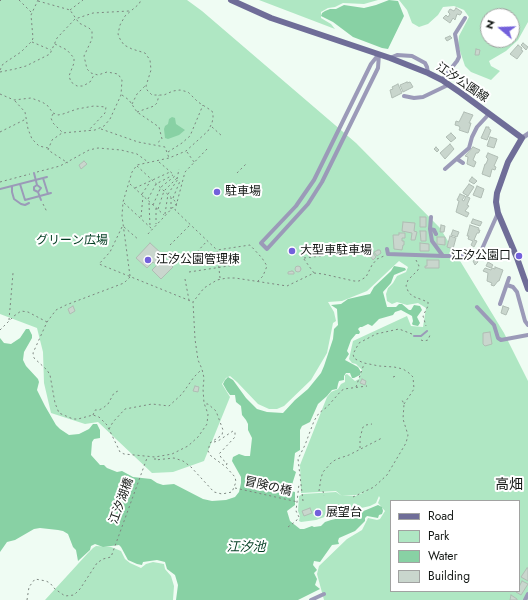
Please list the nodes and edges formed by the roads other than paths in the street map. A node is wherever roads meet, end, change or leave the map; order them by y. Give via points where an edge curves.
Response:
1 (231, 0) edge
2 (465, 18) dead end
3 (379, 54) junction
4 (390, 58) junction
5 (428, 73) junction
6 (442, 80) junction
7 (448, 85) junction
8 (404, 96) dead end
9 (489, 114) junction
10 (525, 136) edge
11 (457, 159) junction
12 (463, 163) dead end
13 (445, 169) dead end
14 (34, 173) dead end
15 (47, 177) dead end
16 (43, 178) junction
17 (35, 180) junction
18 (20, 184) junction
19 (37, 185) junction
20 (12, 186) junction
21 (46, 186) junction
22 (41, 188) junction
23 (0, 189) edge
24 (38, 192) junction
25 (51, 193) dead end
26 (48, 194) junction
27 (40, 196) junction
28 (41, 200) road end
29 (29, 203) dead end
30 (498, 214) junction
31 (431, 217) dead end
32 (430, 229) junction
33 (436, 234) dead end
34 (387, 249) dead end
35 (443, 256) junction
36 (510, 278) dead end
37 (507, 284) junction
38 (528, 289) edge
39 (500, 304) dead end
40 (477, 308) dead end
41 (528, 325) edge
42 (427, 330) road end
43 (528, 334) edge
44 (414, 336) road end
45 (324, 594) dead end
46 (528, 594) edge
47 (311, 600) edge
48 (524, 600) edge

1 - 3 main road, 江汐公園線 via 271,18
2 - 6 street via 455,34 459,57
3 - 3 street via 378,68 322,182 308,204 266,249 261,243 296,206 314,180 370,64
3 - 4 main road, 江汐公園線
4 - 5 main road, 江汐公園線
4 - 5 street via 397,55 412,56 425,63
5 - 6 main road, 江汐公園線
6 - 7 main road, 江汐公園線
7 - 8 street via 423,97
7 - 9 main road, 江汐公園線
9 - 10 main road, 江汐公園線
9 - 11 street via 477,126 469,148
10 - 30 main road, 江汐公園線 via 508,162 500,182 497,193
11 - 12 street
11 - 13 street
14 - 17 lane
15 - 16 lane
16 - 17 lane
16 - 21 lane
17 - 18 lane
17 - 19 lane
18 - 20 lane
18 - 27 lane via 25,200
19 - 22 lane
19 - 24 lane via 34,190
20 - 23 lane
20 - 29 lane via 14,199 21,204
21 - 22 lane
21 - 26 lane
22 - 24 lane
24 - 27 lane
25 - 26 lane
26 - 27 lane
27 - 28 lane
30 - 35 street via 482,249 476,254
30 - 38 main road, 江汐公園線
31 - 32 street
32 - 33 street
32 - 35 street via 432,240
34 - 35 street via 388,254
36 - 37 street
37 - 39 street
37 - 41 street via 517,292
40 - 43 street via 494,325 498,338 502,340
42 - 44 lane via 421,336
45 - 47 street
46 - 48 street

